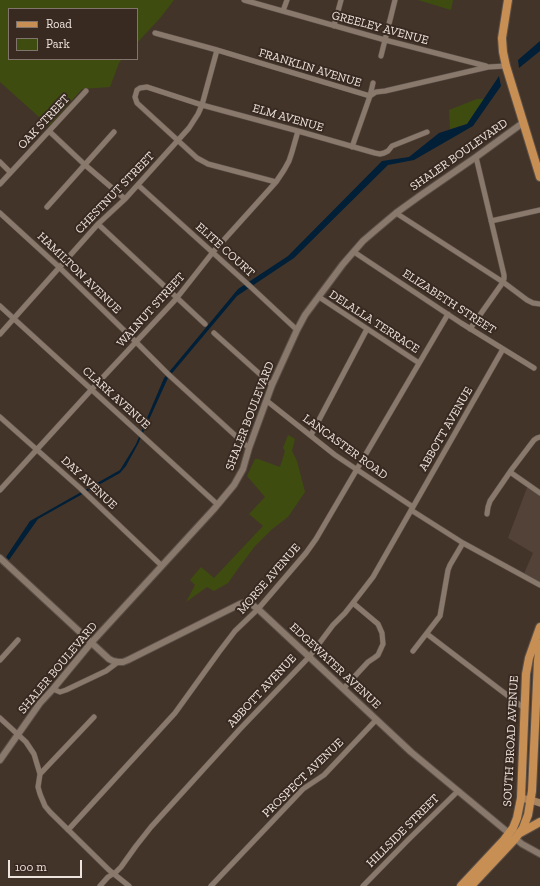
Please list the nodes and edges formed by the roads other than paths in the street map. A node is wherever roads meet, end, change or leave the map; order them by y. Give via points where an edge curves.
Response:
1 (244, 0) edge
2 (287, 0) edge
3 (340, 0) edge
4 (395, 0) edge
5 (508, 0) edge
6 (283, 11) junction
7 (334, 26) junction
8 (155, 33) dead end
9 (385, 40) junction
10 (217, 50) junction
11 (381, 56) dead end
12 (506, 66) junction
13 (488, 67) junction
14 (373, 83) dead end
15 (86, 91) dead end
16 (370, 96) junction
17 (202, 105) junction
18 (524, 122) junction
19 (49, 131) junction
20 (298, 131) junction
21 (114, 132) dead end
22 (427, 132) dead end
23 (178, 141) junction
24 (352, 146) junction
25 (476, 157) junction
26 (0, 162) edge
27 (84, 164) junction
28 (10, 172) junction
29 (540, 177) edge
30 (276, 182) junction
31 (0, 184) edge
32 (138, 185) junction
33 (125, 199) junction
34 (47, 207) dead end
35 (540, 210) edge
36 (0, 213) edge
37 (396, 213) junction
38 (491, 221) junction
39 (98, 224) junction
40 (213, 252) junction
41 (354, 252) junction
42 (59, 267) junction
43 (503, 282) junction
44 (318, 297) junction
45 (176, 299) junction
46 (540, 304) edge
47 (0, 306) edge
48 (448, 314) junction
49 (14, 318) junction
50 (205, 324) dead end
51 (470, 328) junction
52 (367, 329) junction
53 (297, 330) junction
54 (214, 333) dead end
55 (0, 334) edge
56 (136, 342) junction
57 (503, 349) junction
58 (419, 364) junction
59 (534, 368) dead end
60 (272, 385) junction
61 (92, 389) junction
62 (267, 401) junction
63 (0, 417) edge
64 (311, 435) junction
65 (540, 437) edge
66 (249, 448) junction
67 (37, 449) junction
68 (357, 470) junction
69 (510, 472) junction
70 (0, 490) edge
71 (540, 493) edge
72 (218, 504) junction
73 (412, 508) junction
74 (487, 514) dead end
75 (463, 542) junction
76 (0, 558) edge
77 (162, 566) junction
78 (540, 586) edge
79 (354, 603) junction
80 (258, 609) junction
81 (540, 627) edge
82 (427, 634) junction
83 (18, 640) dead end
84 (91, 643) junction
85 (540, 644) edge
86 (414, 651) dead end
87 (309, 657) junction
88 (0, 660) edge
89 (118, 662) junction
90 (52, 688) junction
91 (343, 689) junction
92 (524, 708) junction
93 (535, 716) junction
94 (94, 717) dead end
95 (0, 718) edge
96 (376, 720) junction
97 (18, 734) junction
98 (534, 739) junction
99 (540, 748) edge
100 (0, 760) edge
101 (536, 769) edge
102 (40, 774) junction
103 (458, 791) junction
104 (520, 798) junction
105 (531, 800) junction
106 (540, 803) edge
107 (540, 822) edge
108 (68, 830) junction
109 (514, 835) junction
110 (540, 854) edge
111 (113, 874) junction
112 (100, 886) edge
113 (129, 886) edge
114 (211, 886) edge
115 (362, 886) edge
116 (461, 886) edge
117 (471, 886) edge

1 - 6 street, GREELEY AVENUE
2 - 6 street
3 - 7 street
4 - 9 street
5 - 12 main road via 502,38
6 - 7 street, GREELEY AVENUE
7 - 9 street, GREELEY AVENUE
8 - 10 street, FRANKLIN AVENUE
9 - 11 street
9 - 13 street, GREELEY AVENUE
10 - 16 street, FRANKLIN AVENUE
10 - 17 street, CHESTNUT STREET
12 - 13 street, FRANKLIN AVENUE
12 - 18 main road
13 - 16 street, FRANKLIN AVENUE via 376,92
14 - 16 street
15 - 19 street, OAK STREET
16 - 24 street
17 - 20 street, ELM AVENUE
17 - 23 street, CHESTNUT STREET
17 - 23 street, ELM AVENUE via 147,87 140,88 135,93 137,103
18 - 25 street, SHALER BOULEVARD
18 - 29 main road
19 - 27 street
19 - 28 street, OAK STREET
20 - 24 street, ELM AVENUE
20 - 30 street, WALNUT STREET via 289,161
21 - 27 street
22 - 24 street, ELM AVENUE via 392,146 380,154
23 - 30 street via 208,164
23 - 32 street, CHESTNUT STREET
25 - 37 street, SHALER BOULEVARD
25 - 38 street
26 - 28 street
27 - 33 street
27 - 34 street
28 - 31 street, OAK STREET
30 - 40 street, WALNUT STREET
32 - 33 street, CHESTNUT STREET
32 - 40 street, ELITE COURT
33 - 39 street, CHESTNUT STREET
35 - 38 street
36 - 42 street, HAMILTON AVENUE
37 - 41 street, SHALER BOULEVARD
37 - 43 street
38 - 43 street via 504,275
39 - 42 street, CHESTNUT STREET
39 - 45 street
40 - 45 street, WALNUT STREET
40 - 53 street, ELITE COURT
41 - 44 street, SHALER BOULEVARD
41 - 48 street, ELIZABETH STREET
42 - 49 street, CHESTNUT STREET
42 - 56 street, HAMILTON AVENUE
43 - 46 street via 533,304
43 - 51 street
44 - 52 street, DELALLA TERRACE
44 - 53 street, SHALER BOULEVARD
45 - 50 street
45 - 56 street, WALNUT STREET
47 - 49 street, CLARK AVENUE
48 - 51 street, ELIZABETH STREET
48 - 58 street, MORSE AVENUE
49 - 55 street, CHESTNUT STREET
49 - 61 street, CLARK AVENUE
51 - 57 street, ELIZABETH STREET
52 - 58 street, DELALLA TERRACE
52 - 64 street
53 - 60 street, SHALER BOULEVARD
54 - 60 street
56 - 61 street, WALNUT STREET
56 - 66 street, HAMILTON AVENUE
57 - 59 street, ELIZABETH STREET
57 - 73 street, ABBOTT AVENUE
58 - 68 street, MORSE AVENUE
60 - 62 street, SHALER BOULEVARD
61 - 67 street, WALNUT STREET
61 - 72 street, CLARK AVENUE
62 - 64 street, LANCASTER ROAD
62 - 66 street, SHALER BOULEVARD
63 - 67 street, DAY AVENUE
64 - 68 street, LANCASTER ROAD
65 - 69 street via 534,440
66 - 72 street, SHALER BOULEVARD via 243,469
67 - 70 street, WALNUT STREET
67 - 77 street, DAY AVENUE
68 - 73 street, LANCASTER ROAD
68 - 80 street, MORSE AVENUE via 316,539
69 - 71 street
69 - 74 street via 490,501
72 - 77 street, SHALER BOULEVARD
73 - 75 street, LANCASTER ROAD
73 - 79 street, ABBOTT AVENUE via 373,577
75 - 78 street, LANCASTER ROAD
75 - 82 street via 449,568 440,616
76 - 84 street
77 - 84 street, SHALER BOULEVARD
79 - 87 street, ABBOTT AVENUE via 333,625
79 - 91 street via 378,624 383,644 378,655
80 - 87 street, EDGEWATER AVENUE
80 - 89 street, EDGEWATER AVENUE via 251,604 240,604 128,660
80 - 108 street, MORSE AVENUE via 235,631 175,713
81 - 92 main road, SOUTH BROAD AVENUE via 529,658
82 - 86 street
82 - 92 street
83 - 88 street
84 - 89 street via 109,659
84 - 90 street, SHALER BOULEVARD
85 - 93 main road, SOUTH BROAD AVENUE
87 - 91 street, EDGEWATER AVENUE
87 - 111 street, ABBOTT AVENUE via 151,827 121,868
89 - 90 street via 106,671 66,690 60,692
90 - 97 street, SHALER BOULEVARD
91 - 96 street, EDGEWATER AVENUE
92 - 93 main road via 531,710
92 - 104 main road, SOUTH BROAD AVENUE
93 - 98 main road, SOUTH BROAD AVENUE
94 - 102 street
95 - 97 street
96 - 103 street, EDGEWATER AVENUE
96 - 114 street, PROSPECT AVENUE via 324,775 304,789
97 - 100 street, SHALER BOULEVARD
97 - 102 street via 34,754
98 - 99 main road
98 - 101 main road, SOUTH BROAD AVENUE
101 - 105 main road, SOUTH BROAD AVENUE
102 - 108 street via 38,786 42,800
103 - 109 street, EDGEWATER AVENUE
103 - 115 street, HILLSIDE STREET
104 - 105 main road
104 - 109 main road, SOUTH BROAD AVENUE
105 - 106 main road
105 - 109 main road, SOUTH BROAD AVENUE via 526,819
107 - 109 main road
108 - 111 street
109 - 110 street, EDGEWATER AVENUE via 522,844
109 - 116 main road, SOUTH BROAD AVENUE
109 - 117 main road, SOUTH BROAD AVENUE
111 - 112 street, ABBOTT AVENUE
111 - 113 street

